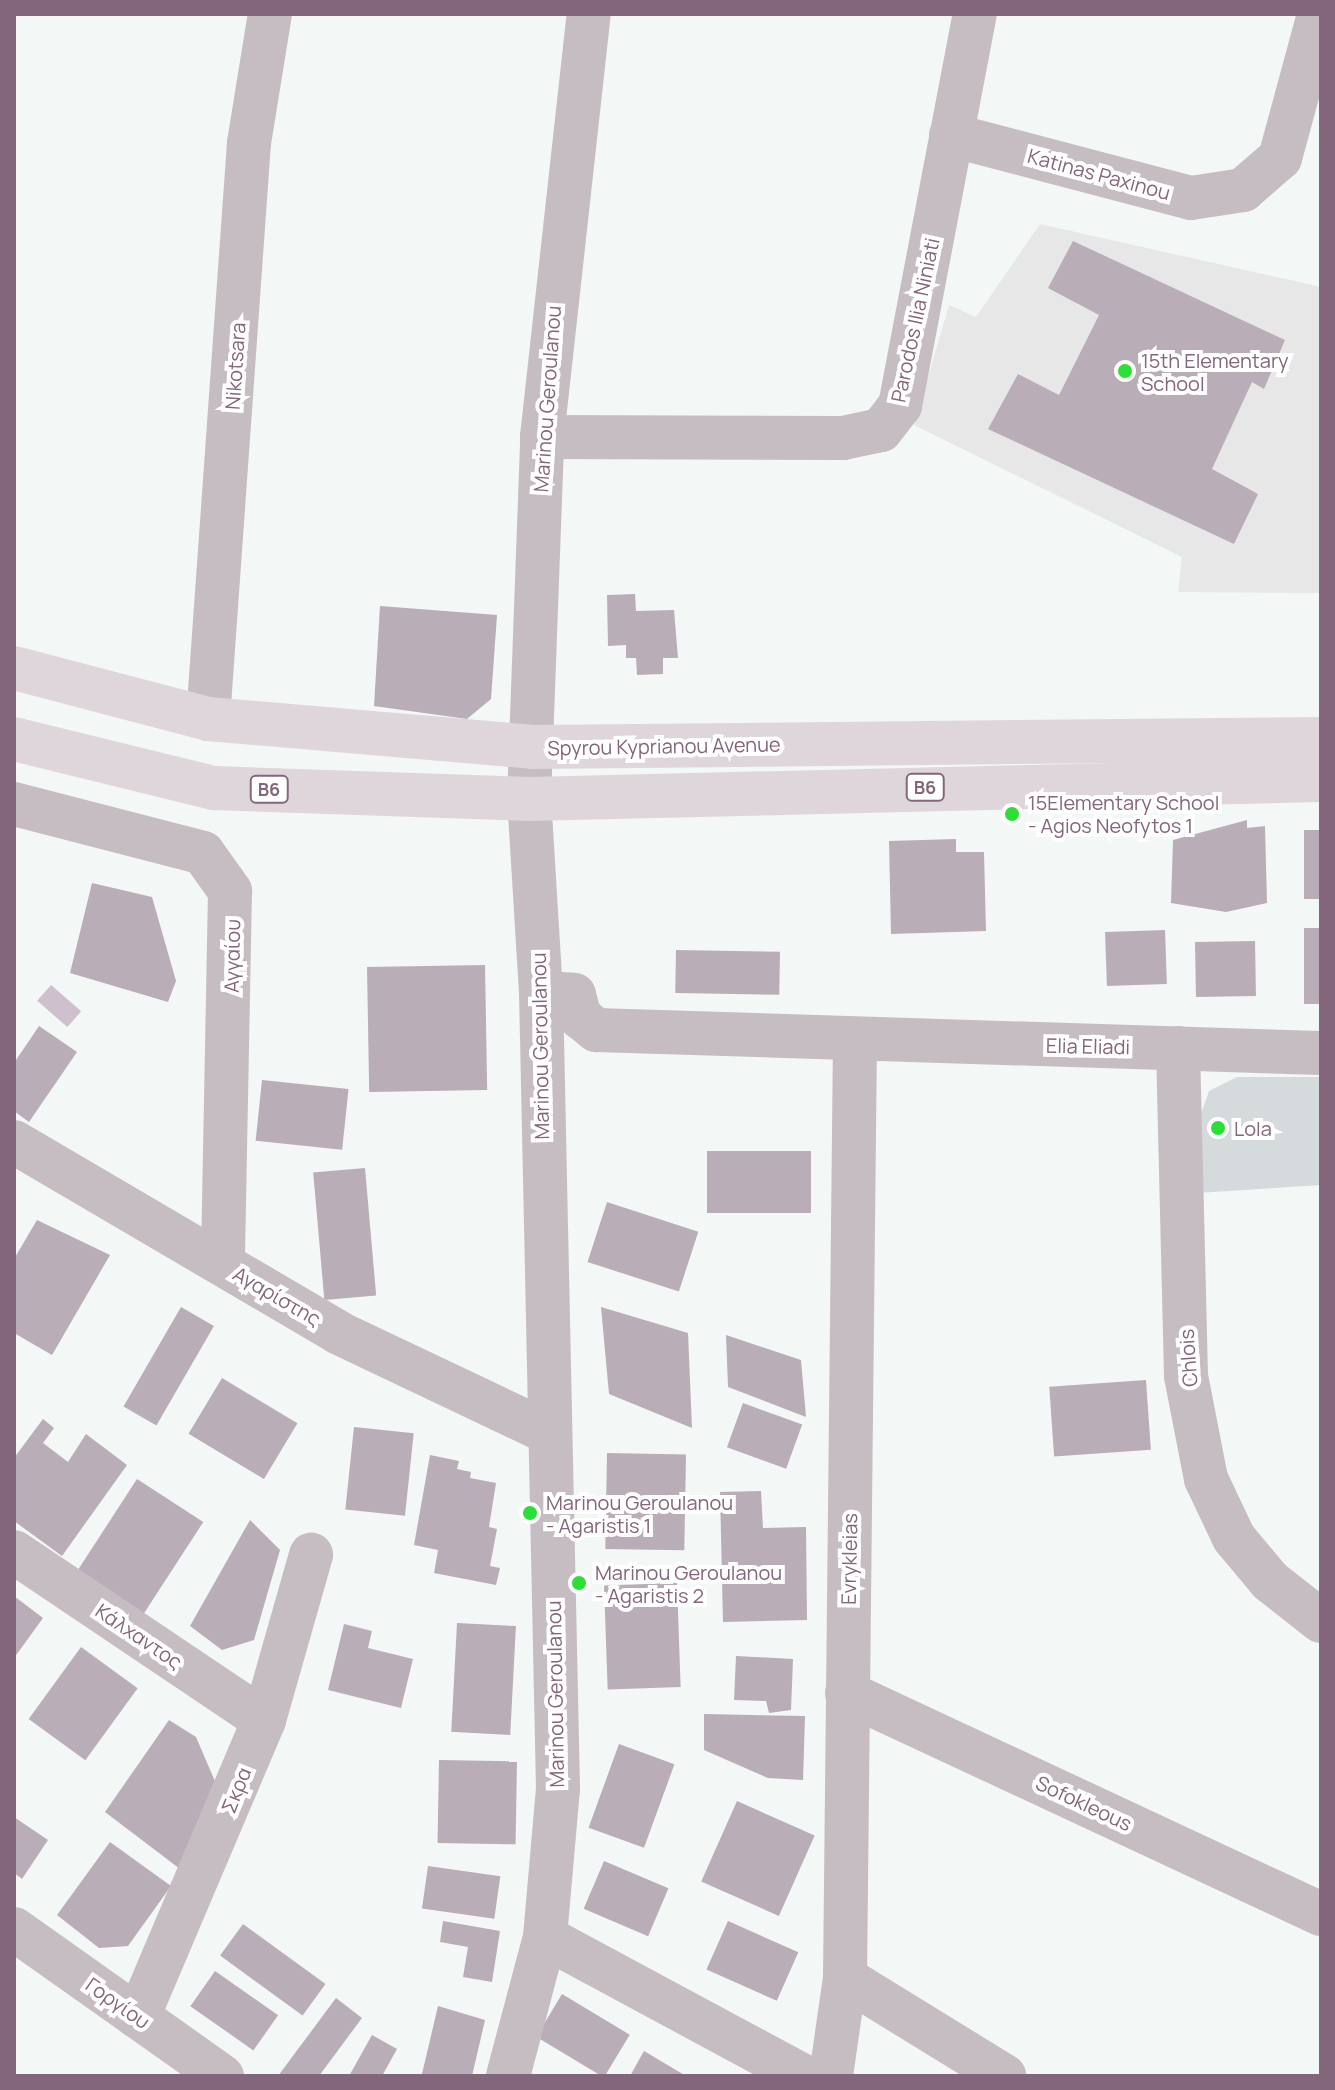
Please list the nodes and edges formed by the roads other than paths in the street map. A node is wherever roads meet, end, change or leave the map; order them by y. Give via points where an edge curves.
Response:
1 (270, 14) edge
2 (589, 14) edge
3 (975, 14) edge
4 (1319, 14) edge
5 (951, 135) junction
6 (542, 437) junction
7 (14, 668) edge
8 (208, 719) junction
9 (14, 739) edge
10 (1321, 739) edge
11 (533, 747) junction
12 (1321, 780) edge
13 (529, 799) junction
14 (14, 804) edge
15 (541, 993) junction
16 (855, 1040) junction
17 (1178, 1048) junction
18 (1321, 1053) edge
19 (14, 1142) edge
20 (223, 1264) junction
21 (550, 1433) junction
22 (14, 1552) edge
23 (311, 1555) dead end
24 (1321, 1621) edge
25 (847, 1693) junction
26 (264, 1720) junction
27 (1321, 1914) edge
28 (14, 1929) edge
29 (545, 1937) junction
30 (845, 1978) junction
31 (138, 2017) junction
32 (220, 2075) edge
33 (508, 2076) edge
34 (803, 2076) edge
35 (831, 2076) edge
36 (1004, 2076) edge

1 - 8 street, Nikotsara via 249,143
2 - 6 street, Marinou Geroulanou
3 - 5 street, Parodos Ilia Niniati
4 - 5 street, Katinas Paxinou via 1280,158 1243,190 1191,198
5 - 6 street, Parodos Ilia Niniati via 900,406 881,430 843,438
6 - 11 street, Marinou Geroulanou
7 - 8 main road, Spyrou Kyprianou Avenue / B6
8 - 11 main road, Spyrou Kyprianou Avenue / B6
9 - 13 main road, B6 via 214,788
10 - 11 main road, Spyrou Kyprianou Avenue / B6
11 - 13 street, Marinou Geroulanou
12 - 13 main road, B6
13 - 15 street, Marinou Geroulanou
14 - 20 street, Αγγαίου via 203,853 230,891
15 - 16 street, Elia Eliadi via 574,995 580,1017 596,1030
15 - 21 street, Marinou Geroulanou
16 - 17 street, Elia Eliadi
16 - 25 street, Evrykleias
17 - 18 street, Elia Eliadi
17 - 24 street, Chlois via 1186,1376 1206,1479 1234,1538 1270,1581
19 - 20 street, Αγαρίστης
20 - 21 street, Αγαρίστης via 339,1333
21 - 29 street, Marinou Geroulanou via 558,1789
22 - 26 street, Κάλχαντος
23 - 26 street, Σκρα
25 - 27 street, Sofokleous
25 - 30 street, Evrykleias
26 - 31 street, Σκρα
28 - 31 street, Γοργίου
29 - 33 street, Marinou Geroulanou
29 - 34 street
30 - 35 street, Evrykleias
30 - 36 street
31 - 32 street, Γοργίου

